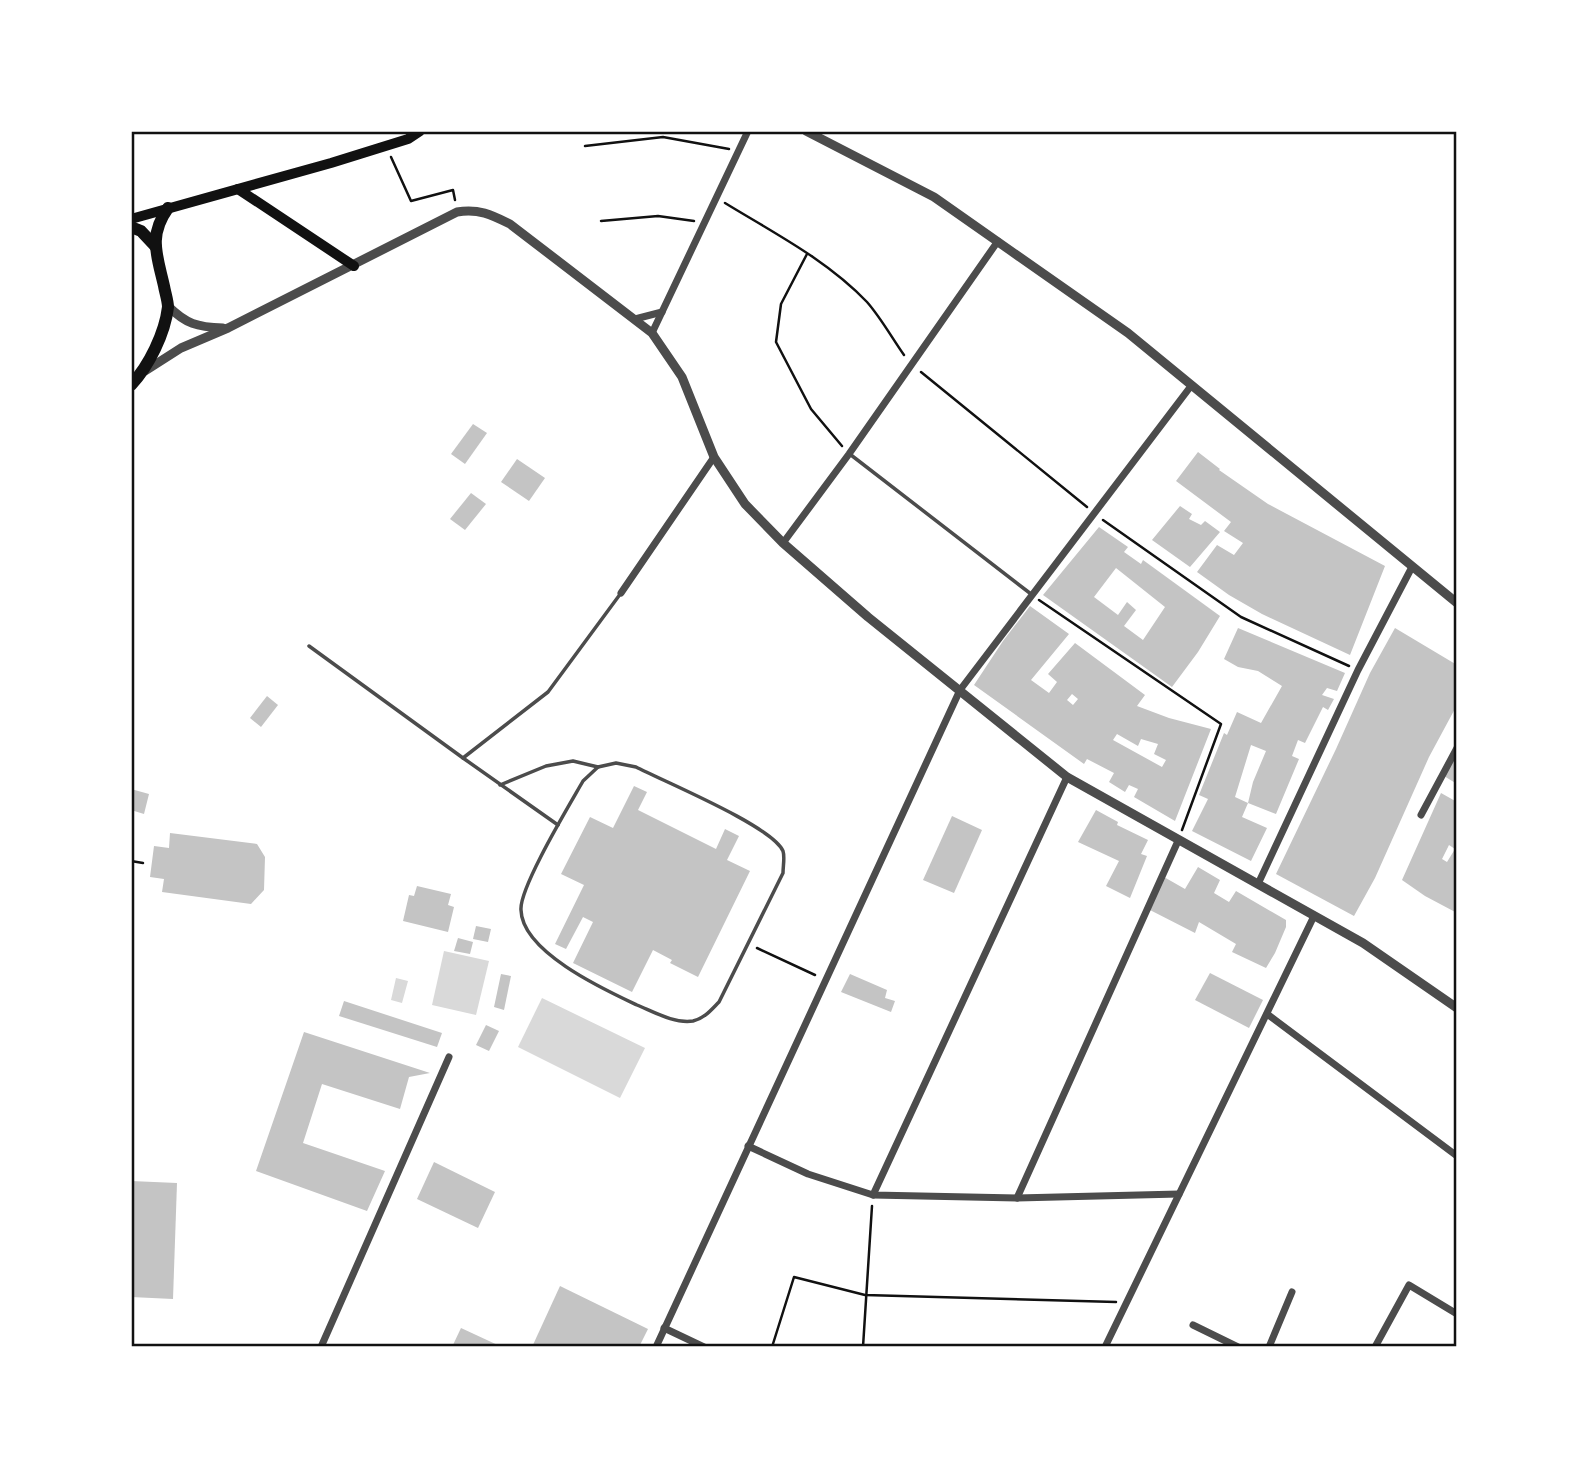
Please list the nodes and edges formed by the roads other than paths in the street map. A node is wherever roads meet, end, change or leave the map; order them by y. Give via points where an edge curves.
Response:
1 (420, 131) edge
2 (748, 131) edge
3 (806, 131) edge
4 (238, 190) junction
5 (168, 208) junction
6 (131, 219) edge
7 (131, 227) edge
8 (998, 241) junction
9 (156, 247) junction
10 (354, 266) junction
11 (168, 306) junction
12 (662, 312) junction
13 (635, 319) junction
14 (228, 328) junction
15 (652, 333) junction
16 (145, 371) junction
17 (131, 385) edge
18 (1191, 386) junction
19 (849, 454) junction
20 (714, 457) junction
21 (783, 543) junction
22 (1412, 567) junction
23 (621, 593) joint
24 (1031, 594) junction
25 (1457, 603) edge
26 (309, 646) dead end
27 (960, 690) junction
28 (1457, 748) edge
29 (463, 758) junction
30 (598, 767) junction
31 (1067, 777) junction
32 (500, 785) junction
33 (1422, 815) dead end
34 (558, 825) junction
35 (1178, 841) junction
36 (1258, 884) junction
37 (1314, 916) junction
38 (1457, 1008) edge
39 (1266, 1014) junction
40 (449, 1057) dead end
41 (748, 1146) junction
42 (1457, 1156) edge
43 (1179, 1194) junction
44 (873, 1195) junction
45 (1017, 1198) junction
46 (1292, 1292) dead end
47 (1457, 1314) edge
48 (1193, 1325) dead end
49 (664, 1328) junction
50 (321, 1347) edge
51 (656, 1347) edge
52 (704, 1347) edge
53 (1105, 1347) edge
54 (1238, 1347) edge
55 (1269, 1347) edge
56 (1375, 1347) edge

1 - 4 main road via 408,139
2 - 12 street
3 - 8 street via 933,198
4 - 5 main road
4 - 10 main road
5 - 6 main road
5 - 9 highway via 158,223
7 - 9 highway
8 - 18 street via 1128,333
8 - 19 street
9 - 11 highway
10 - 13 street via 457,212 477,211 510,224
10 - 14 street
11 - 14 street via 195,326
11 - 16 highway
12 - 13 street
12 - 15 street
13 - 15 street
14 - 16 street via 181,348
15 - 20 street via 682,377
16 - 17 highway
18 - 22 street
18 - 24 street
19 - 21 street
19 - 24 lane
20 - 21 street via 745,504
20 - 23 street
21 - 27 street
22 - 25 street
22 - 36 street via 1358,670
23 - 29 lane via 548,692
24 - 27 street
26 - 29 lane
27 - 31 street
27 - 41 street
28 - 33 street
29 - 32 lane
30 - 32 lane via 573,761 546,766
30 - 34 lane via 583,780
30 - 34 lane via 616,763 636,768 753,825 784,852 783,873 719,1002 706,1016 692,1021 667,1018 583,979 528,933 520,911 525,890
31 - 35 street
31 - 44 street
32 - 34 lane
35 - 36 street
35 - 45 street
36 - 37 street
37 - 38 street via 1363,943
37 - 39 street
39 - 42 street
39 - 43 street
40 - 50 street
41 - 44 street via 808,1174
41 - 49 street
43 - 45 street
43 - 53 street
44 - 45 street
46 - 55 street
47 - 56 street via 1409,1285
48 - 54 street
49 - 51 street
49 - 52 street

